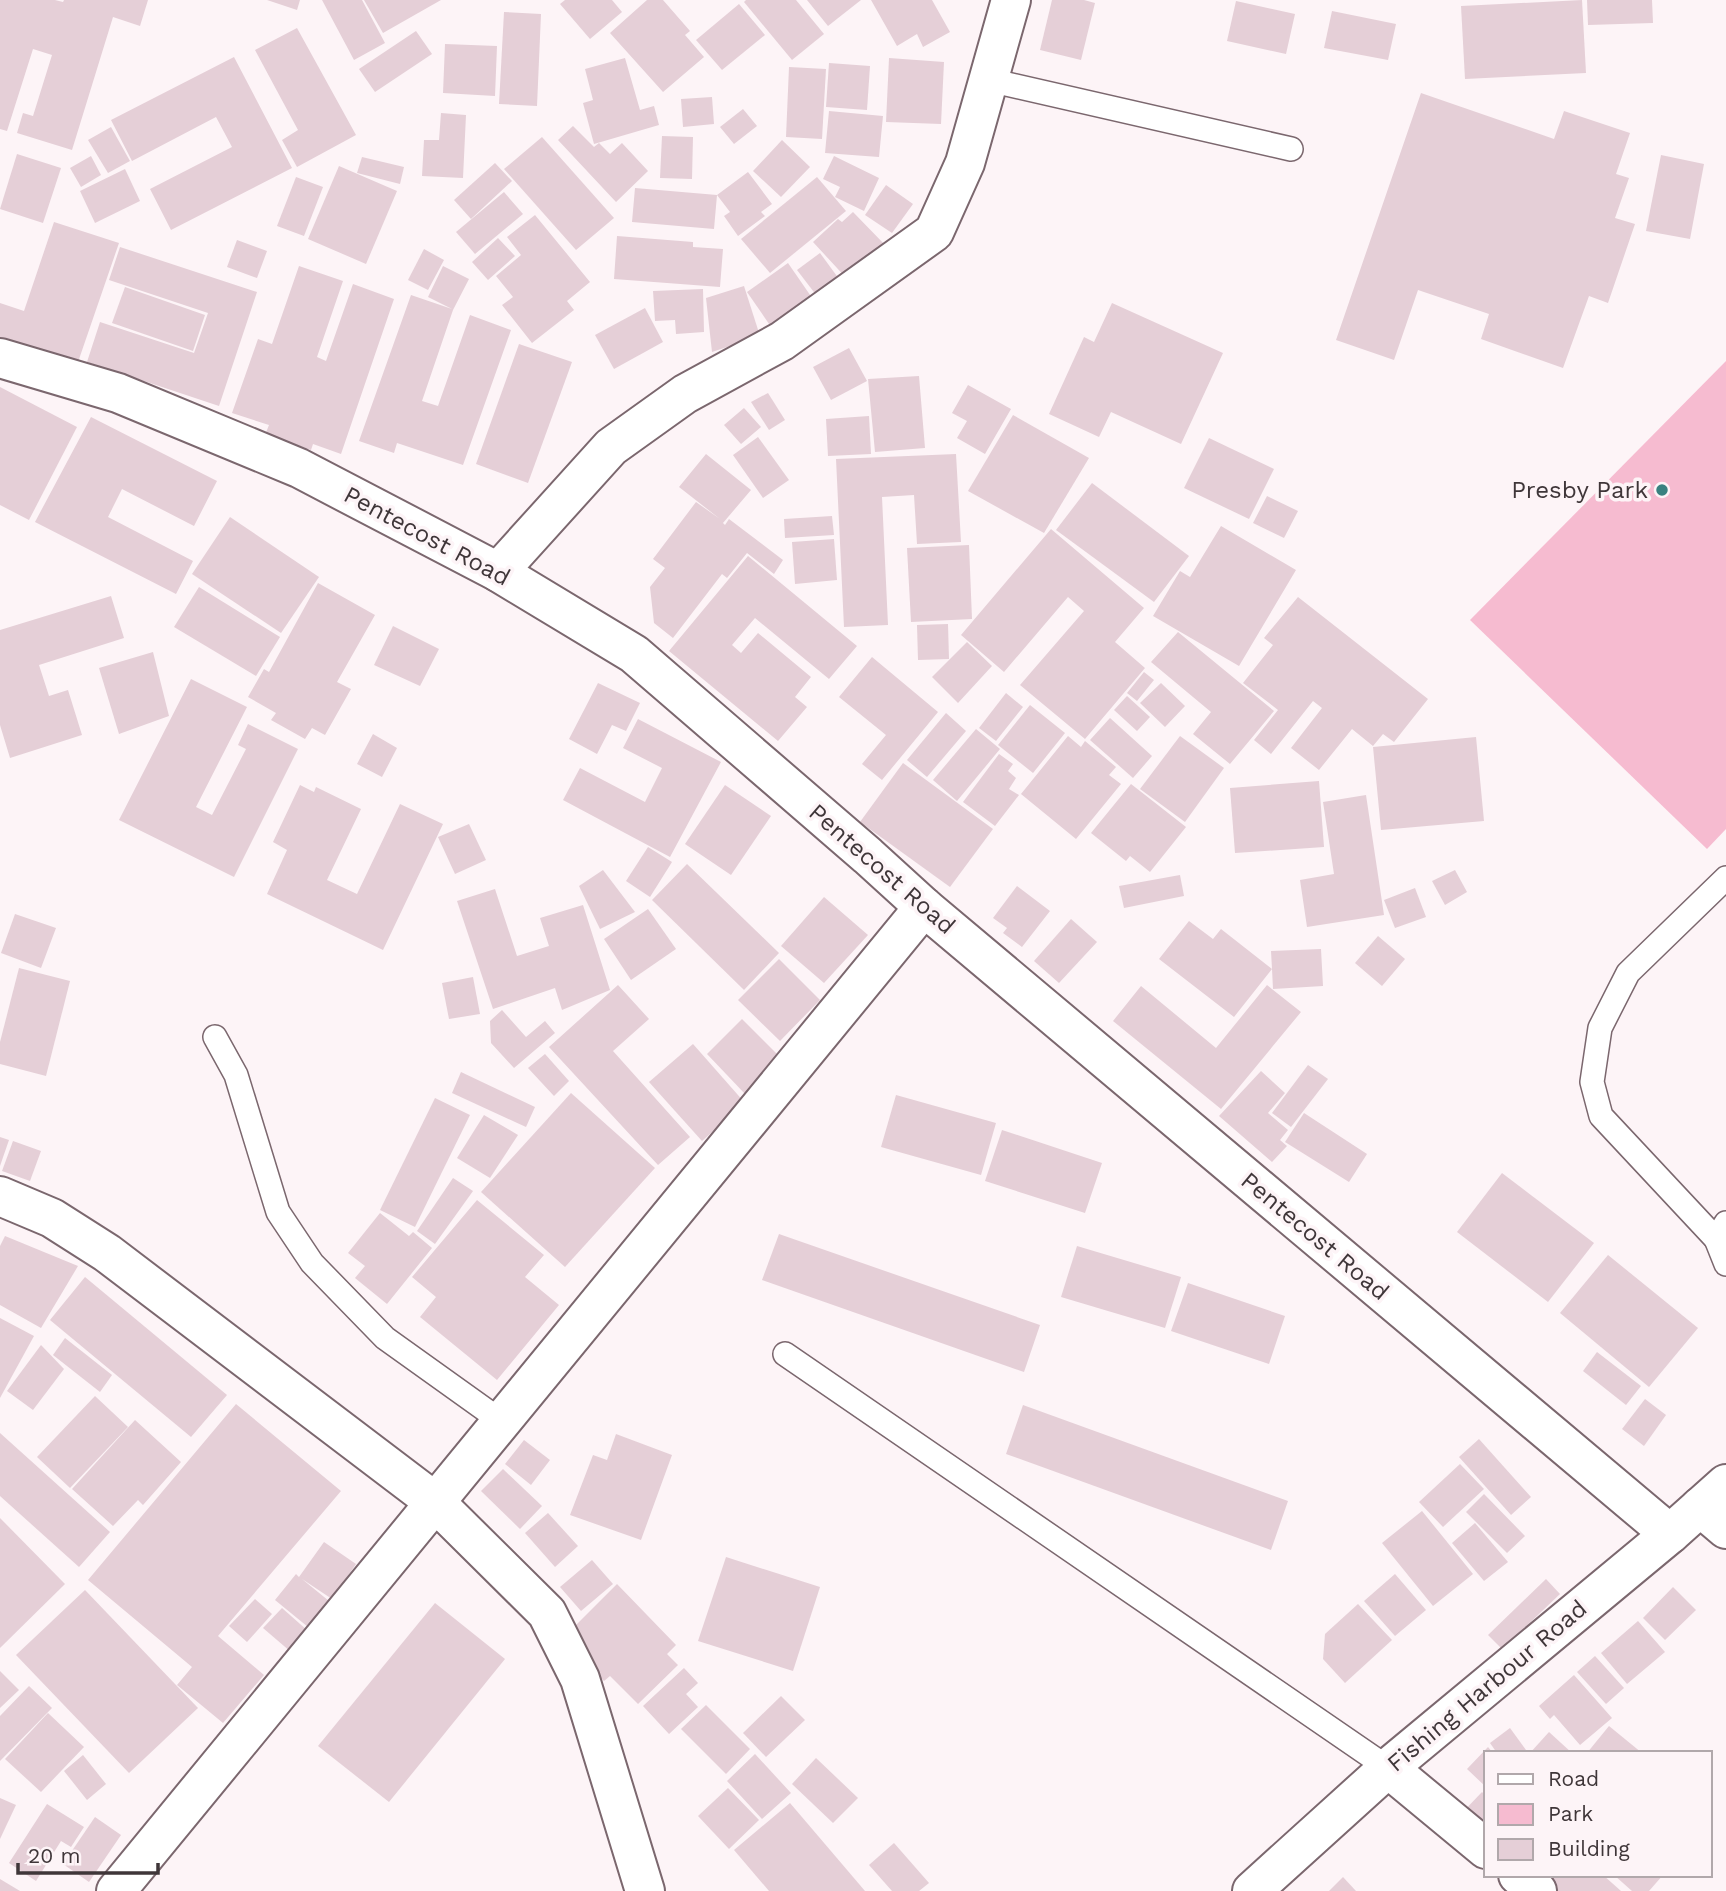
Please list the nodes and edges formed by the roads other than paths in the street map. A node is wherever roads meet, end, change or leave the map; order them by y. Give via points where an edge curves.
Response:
1 (1011, 0) edge
2 (989, 80) junction
3 (1292, 149) dead end
4 (0, 358) edge
5 (498, 572) junction
6 (1726, 878) edge
7 (924, 907) junction
8 (215, 1037) dead end
9 (0, 1196) edge
10 (1721, 1231) edge
11 (1726, 1264) edge
12 (785, 1354) dead end
13 (501, 1421) junction
14 (435, 1502) junction
15 (1717, 1507) edge
16 (1670, 1534) junction
17 (1388, 1768) junction
18 (1484, 1847) edge
19 (1520, 1877) edge
20 (116, 1891) edge
21 (645, 1891) edge
22 (1252, 1891) edge
23 (1537, 1891) edge

1 - 2 street
2 - 3 lane
2 - 5 street via 965,163 934,232 782,341 685,394 611,447
4 - 5 street, Pentecost Road via 118,393 299,468
5 - 7 street, Pentecost Road via 634,654
6 - 10 lane via 1628,973 1600,1028 1592,1082 1601,1116
7 - 13 street
7 - 16 street, Pentecost Road
8 - 13 lane via 236,1075 278,1212 312,1263 385,1338
9 - 14 street via 52,1218 107,1252
10 - 11 lane
12 - 17 lane
13 - 14 street
14 - 20 street
14 - 21 street via 547,1613 579,1679
15 - 16 street, Fishing Harbour Road
16 - 17 street, Fishing Harbour Road
17 - 18 street
17 - 22 street, Fishing Harbour Road
19 - 23 street

